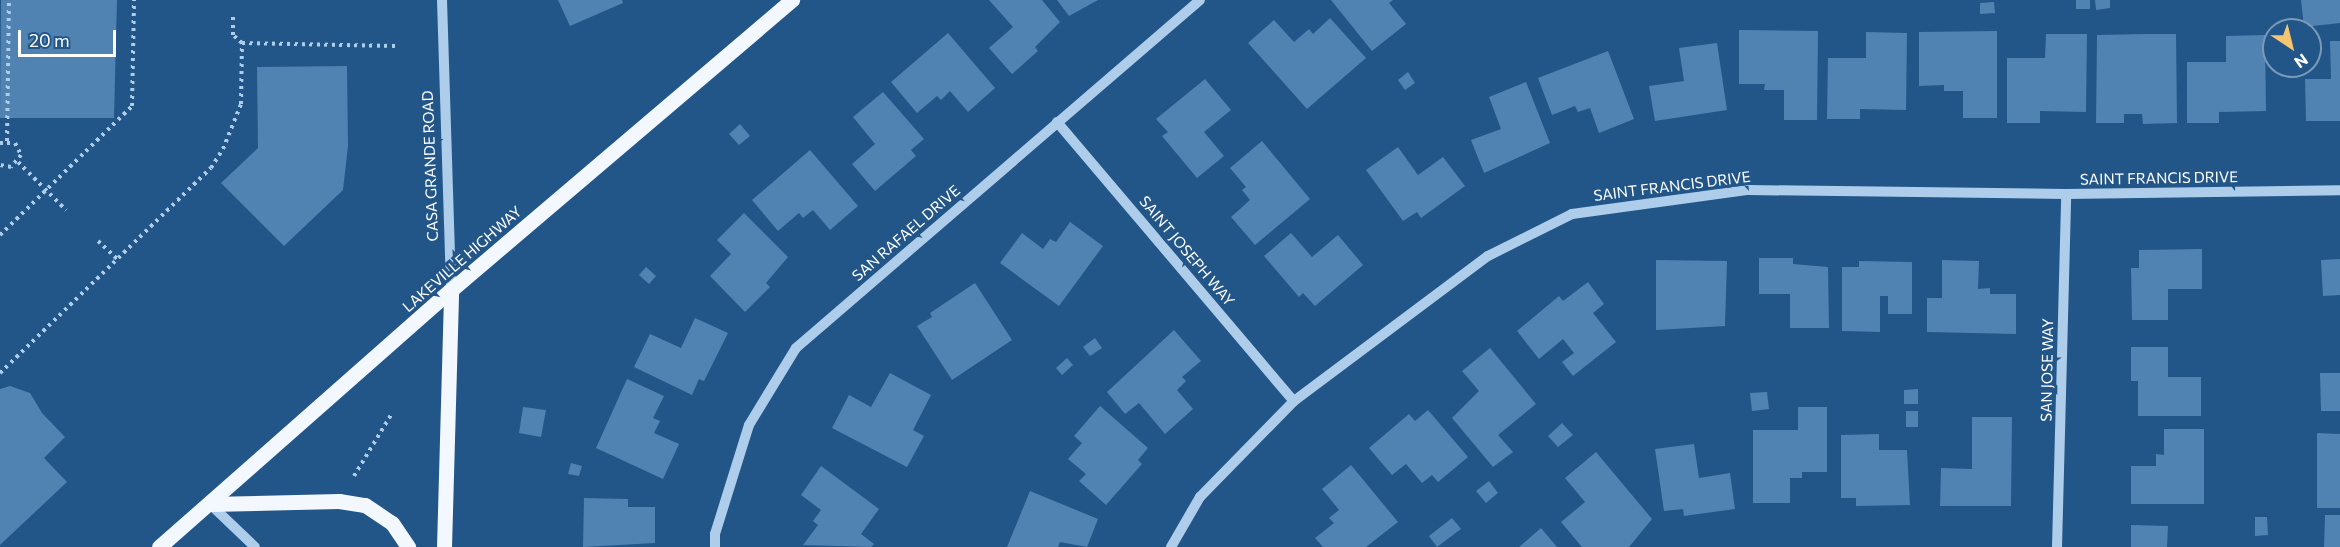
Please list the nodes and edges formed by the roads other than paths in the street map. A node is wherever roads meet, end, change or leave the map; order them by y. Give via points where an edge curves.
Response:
1 (442, 0) edge
2 (792, 0) edge
3 (1200, 0) edge
4 (1057, 122) junction
5 (2340, 190) edge
6 (2066, 194) junction
7 (451, 290) junction
8 (1294, 401) junction
9 (210, 504) junction
10 (159, 547) edge
11 (255, 547) edge
12 (408, 547) edge
13 (444, 547) edge
14 (715, 547) edge
15 (1171, 547) edge
16 (2057, 547) edge

1 - 7 street, CASA GRANDE ROAD
2 - 7 main road, LAKEVILLE HIGHWAY
3 - 4 street, SAN RAFAEL DRIVE
4 - 8 street, SAINT JOSEPH WAY
4 - 14 street, SAN RAFAEL DRIVE via 796,348 749,425 715,534
5 - 6 street, SAINT FRANCIS DRIVE
6 - 8 street, SAINT FRANCIS DRIVE via 1748,190 1572,214 1488,256
6 - 16 street, SAN JOSE WAY
7 - 9 main road, LAKEVILLE HIGHWAY
7 - 13 main road, CASA GRANDE ROAD
8 - 15 street, SAINT FRANCIS DRIVE via 1200,497
9 - 10 main road, LAKEVILLE HIGHWAY
9 - 11 street
9 - 12 main road via 339,501 365,505 392,523

